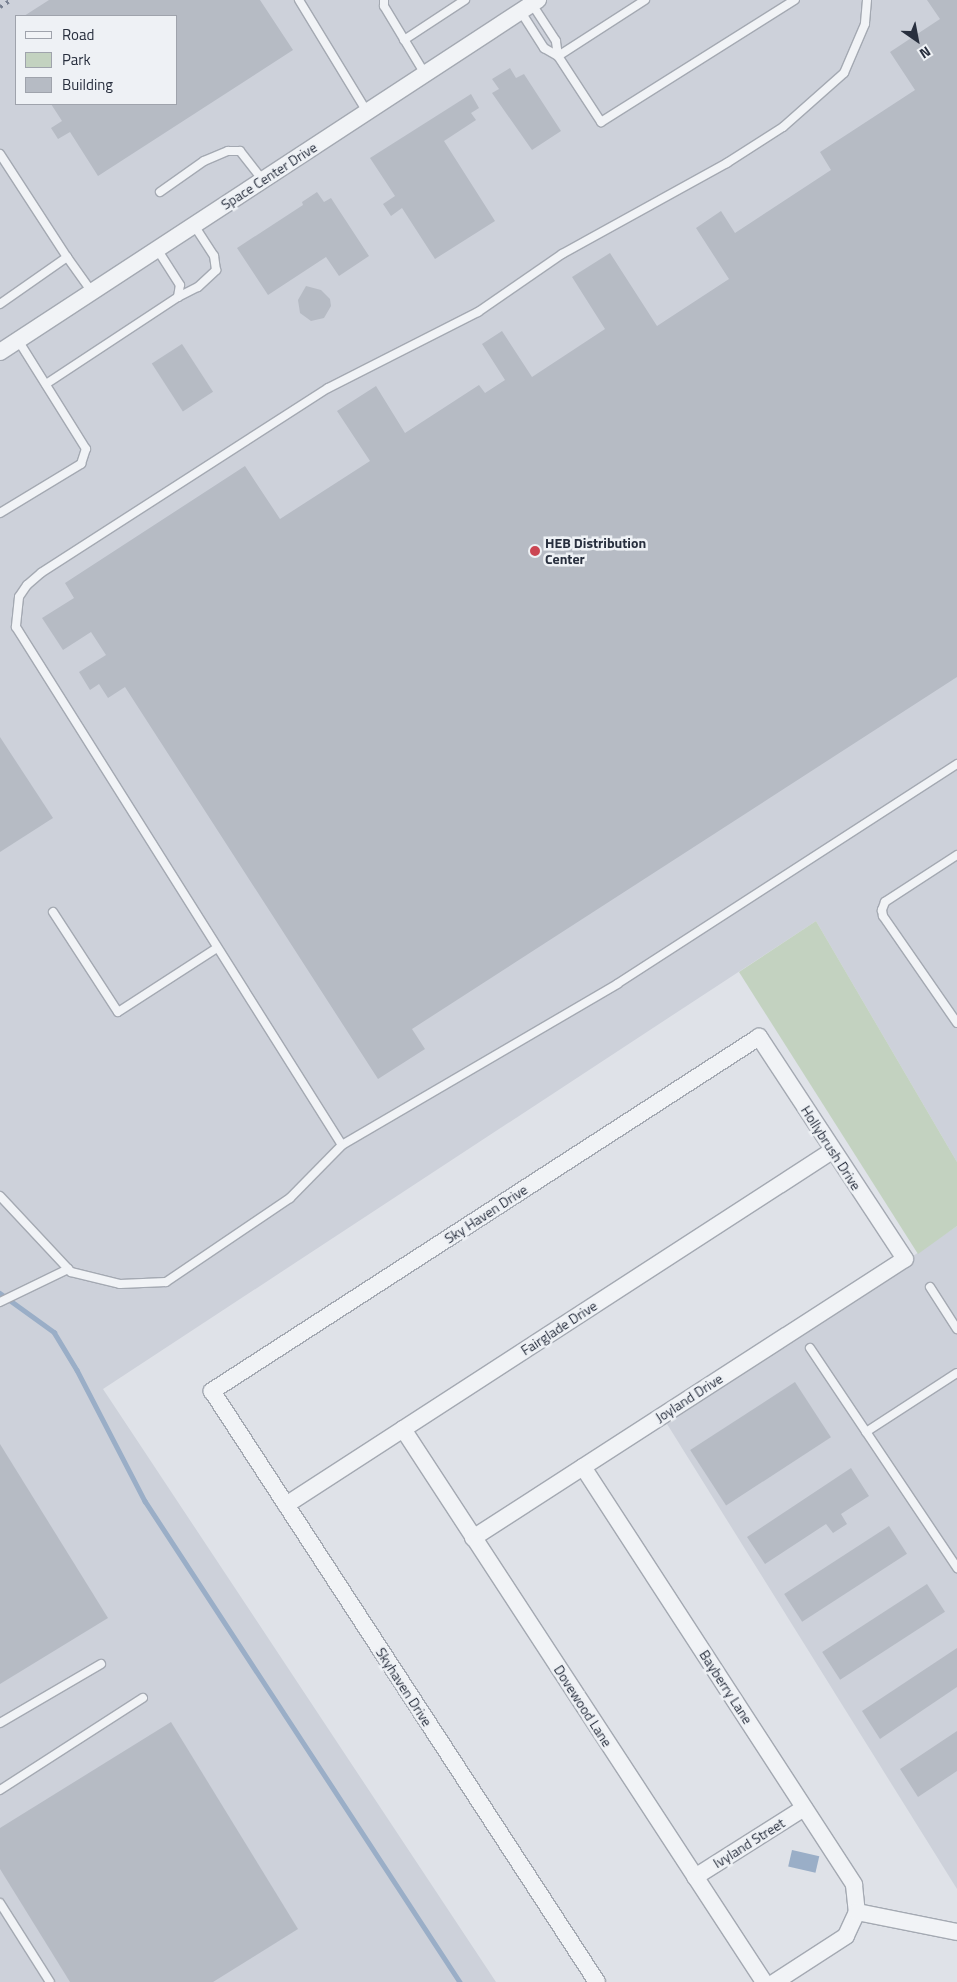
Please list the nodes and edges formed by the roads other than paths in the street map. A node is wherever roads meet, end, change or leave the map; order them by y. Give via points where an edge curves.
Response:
1 (299, 0) edge
2 (384, 0) edge
3 (465, 0) edge
4 (645, 0) edge
5 (795, 0) edge
6 (866, 0) edge
7 (530, 5) edge
8 (404, 40) junction
9 (558, 56) junction
10 (425, 74) junction
11 (367, 112) junction
12 (0, 154) edge
13 (263, 180) junction
14 (160, 192) dead end
15 (194, 225) junction
16 (157, 250) junction
17 (67, 257) junction
18 (92, 292) junction
19 (178, 297) junction
20 (0, 304) edge
21 (18, 340) junction
22 (0, 352) edge
23 (46, 384) junction
24 (0, 513) edge
25 (957, 764) edge
26 (957, 855) edge
27 (53, 912) dead end
28 (217, 948) junction
29 (957, 1023) edge
30 (759, 1037) joint
31 (342, 1145) junction
32 (832, 1151) junction
33 (0, 1196) edge
34 (905, 1259) joint
35 (68, 1269) junction
36 (930, 1287) dead end
37 (0, 1302) edge
38 (957, 1329) edge
39 (810, 1348) dead end
40 (957, 1373) edge
41 (212, 1391) joint
42 (402, 1430) junction
43 (866, 1432) junction
44 (583, 1467) junction
45 (286, 1505) junction
46 (473, 1538) junction
47 (957, 1568) edge
48 (100, 1664) dead end
49 (143, 1698) dead end
50 (0, 1723) edge
51 (0, 1790) edge
52 (804, 1808) junction
53 (694, 1878) junction
54 (0, 1903) edge
55 (858, 1912) junction
56 (957, 1932) edge
57 (50, 1982) edge
58 (597, 1982) edge
59 (764, 1982) edge
60 (775, 1982) edge

1 - 11 lane
2 - 8 lane via 384,6
3 - 8 lane
4 - 9 lane
5 - 9 lane via 601,122
6 - 28 lane via 865,24 844,73 764,140 562,254 478,312 328,388 27,585 18,597 15,614 22,640
7 - 9 lane via 556,40
7 - 9 lane via 544,48
7 - 10 street, Space Center Drive
8 - 10 lane
10 - 11 street, Space Center Drive
11 - 13 street, Space Center Drive
12 - 17 lane
13 - 14 lane via 240,151 228,152 204,161
13 - 15 street, Space Center Drive
15 - 16 street, Space Center Drive
15 - 19 lane via 214,256 216,270 198,287
16 - 18 street, Space Center Drive
16 - 19 lane via 180,285
17 - 18 lane
17 - 20 lane
18 - 21 street, Space Center Drive
19 - 23 lane
21 - 22 street, Space Center Drive
21 - 23 lane
23 - 24 lane via 86,449 85,460
25 - 31 lane via 617,984
26 - 29 lane via 885,902 882,910
27 - 28 lane via 118,1012
28 - 31 lane
30 - 32 street, Hollybrush Drive
30 - 41 street, Sky Haven Drive
31 - 35 lane via 290,1198 166,1282 120,1284
32 - 34 street, Hollybrush Drive
32 - 42 street, Fairglade Drive
33 - 35 lane
34 - 44 street, Joyland Drive
35 - 37 lane
36 - 38 lane
39 - 43 lane
40 - 43 lane
41 - 45 street, Skyhaven Drive
42 - 45 street, Fairglade Drive
42 - 46 street, Dovewood Lane
43 - 47 lane
44 - 46 street, Joyland Drive
44 - 52 street, Bayberry Lane
45 - 58 street, Skyhaven Drive
46 - 53 street, Dovewood Lane
48 - 50 lane
49 - 51 lane
52 - 53 street, Ivyland Street
52 - 55 street, Bayberry Lane via 854,1884
53 - 59 street, Dovewood Lane
54 - 57 lane
55 - 56 street
55 - 60 street via 846,1936

